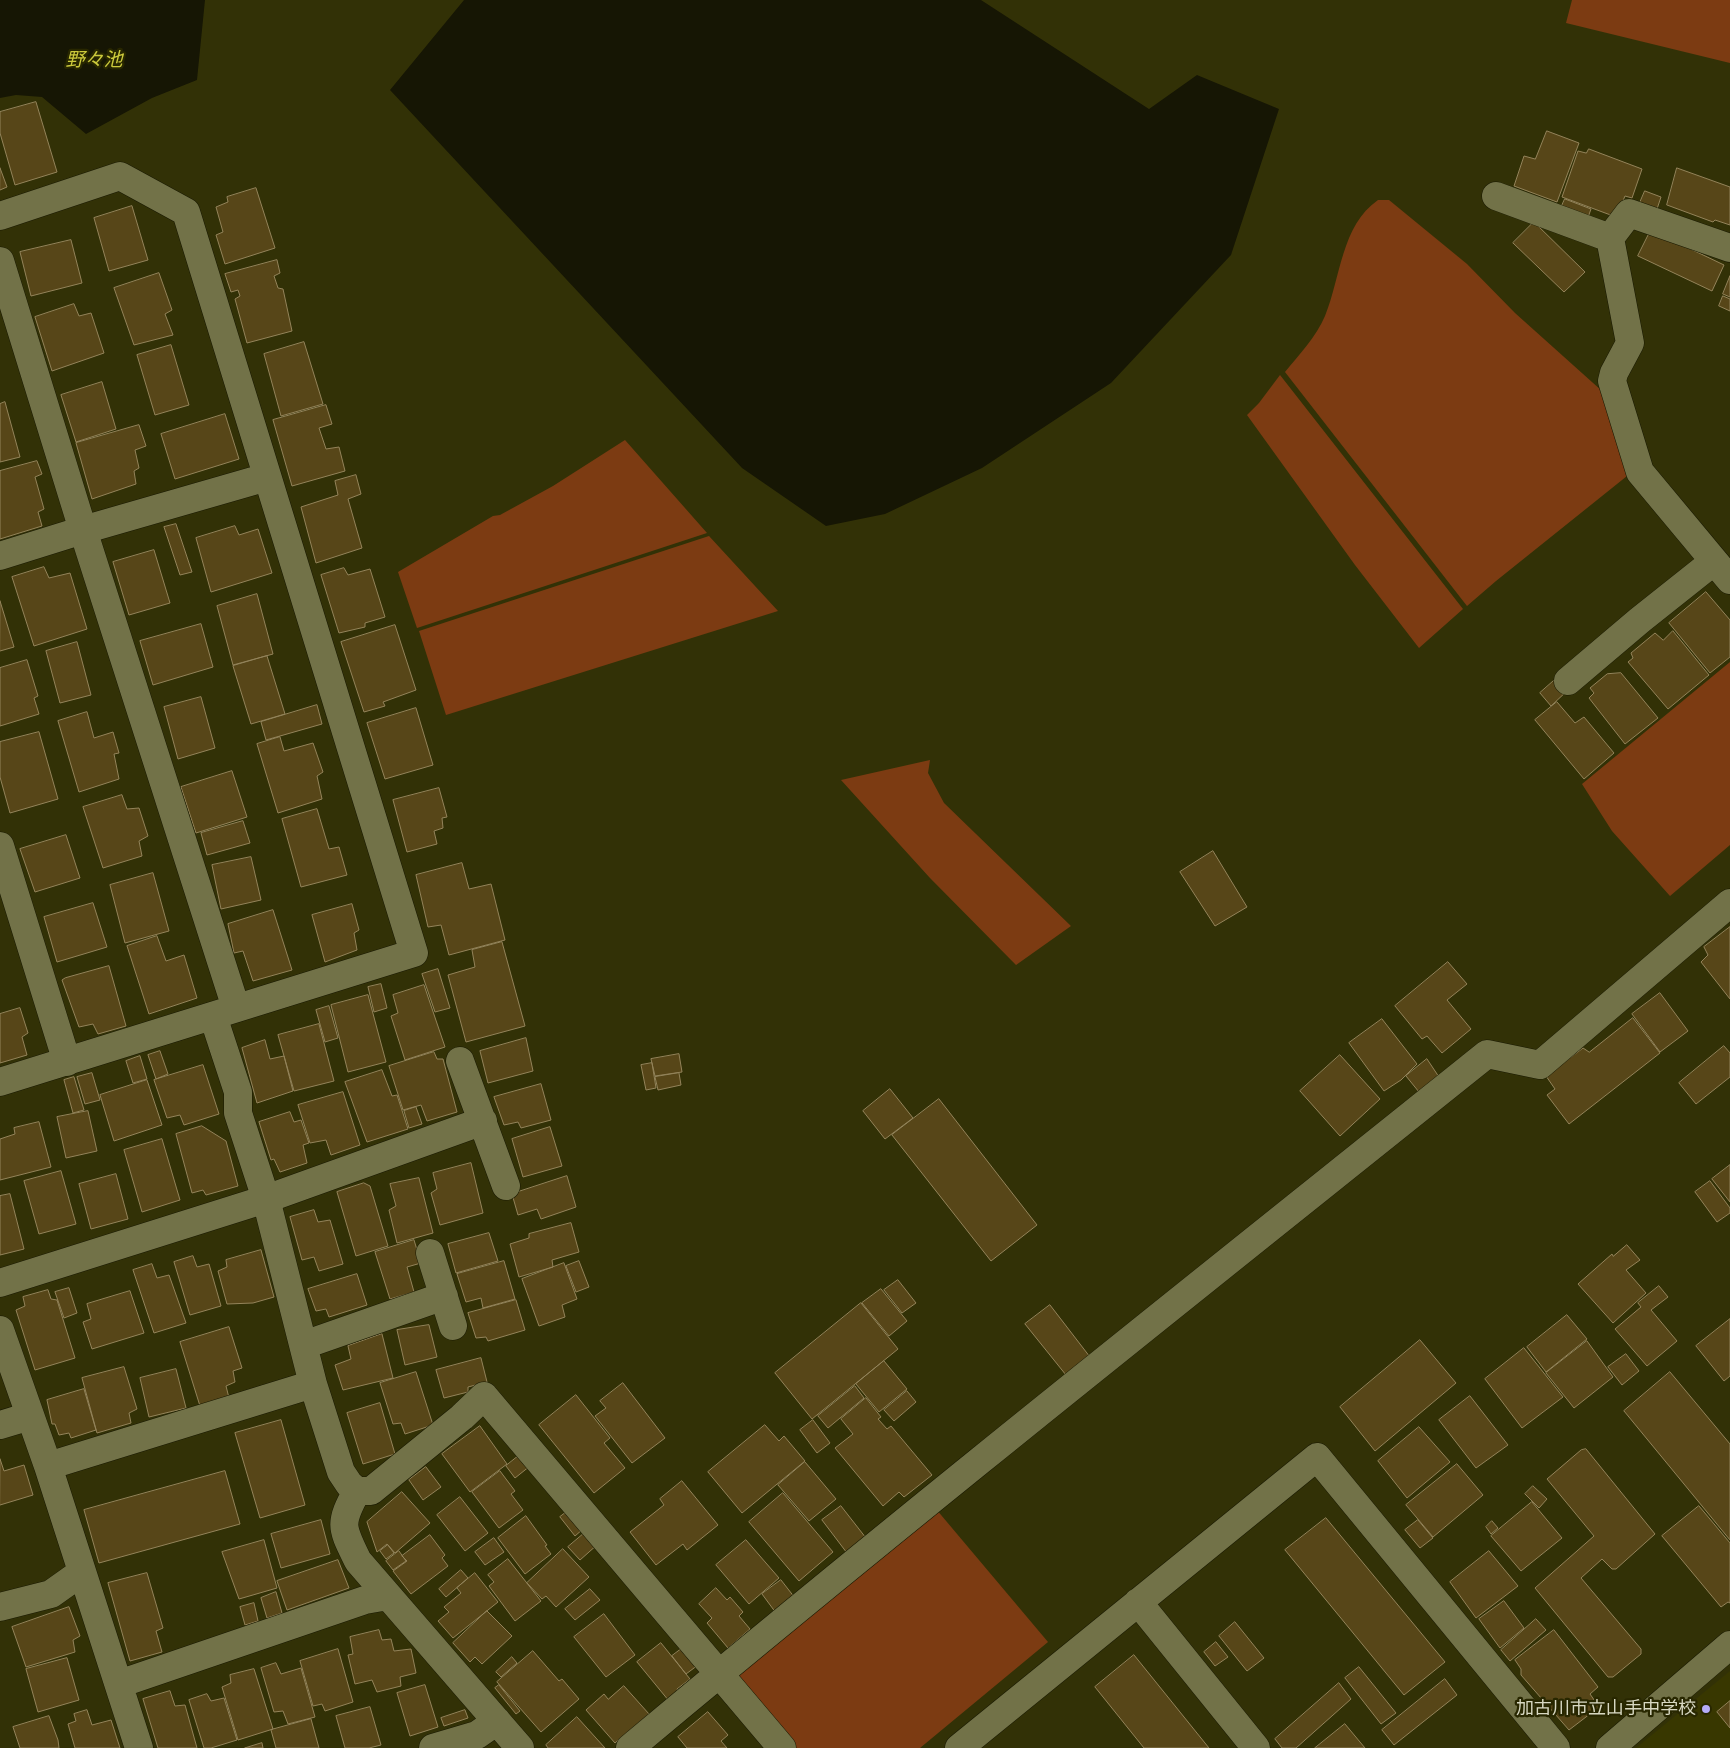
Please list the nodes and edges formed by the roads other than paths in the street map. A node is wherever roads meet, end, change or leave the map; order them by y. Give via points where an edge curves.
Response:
1 (1496, 196) dead end
2 (0, 216) edge
3 (1610, 238) junction
4 (1730, 248) edge
5 (0, 261) edge
6 (267, 477) junction
7 (83, 530) junction
8 (0, 556) edge
9 (1722, 571) edge
10 (1568, 681) dead end
11 (0, 846) edge
12 (1730, 903) edge
13 (224, 1012) junction
14 (460, 1061) dead end
15 (67, 1062) junction
16 (0, 1082) edge
17 (483, 1121) junction
18 (506, 1186) dead end
19 (266, 1199) junction
20 (430, 1253) dead end
21 (0, 1283) edge
22 (444, 1296) junction
23 (453, 1326) dead end
24 (0, 1330) edge
25 (304, 1345) junction
26 (313, 1384) junction
27 (30, 1416) junction
28 (0, 1425) edge
29 (48, 1466) junction
30 (357, 1491) junction
31 (82, 1572) junction
32 (388, 1596) junction
33 (1138, 1602) junction
34 (0, 1607) edge
35 (1730, 1645) edge
36 (719, 1673) junction
37 (119, 1684) junction
38 (497, 1721) junction
39 (139, 1748) edge
40 (433, 1748) edge
41 (520, 1748) edge
42 (630, 1748) edge
43 (782, 1748) edge
44 (959, 1748) edge
45 (1256, 1748) edge
46 (1556, 1748) edge
47 (1610, 1748) edge

1 - 3 street
2 - 6 street via 120,176 186,212
3 - 4 street via 1629,213
3 - 9 street via 1630,343 1612,381 1640,472
5 - 7 street
6 - 7 street
6 - 13 street via 414,953
7 - 8 street
7 - 13 street
9 - 10 street via 1640,620
11 - 15 street
12 - 36 street via 1540,1065 1487,1054
13 - 15 street
13 - 19 street via 238,1092 238,1113
14 - 17 street
15 - 16 street
17 - 18 street
17 - 19 street
19 - 21 street
19 - 25 street
20 - 22 street
22 - 23 street
22 - 25 street
24 - 27 street
25 - 26 street
26 - 29 street
26 - 30 street via 341,1472
27 - 28 street
27 - 29 street
29 - 31 street
30 - 32 street via 346,1512 344,1532 358,1561
30 - 36 street via 371,1491 484,1396
31 - 34 street via 51,1594
31 - 37 street
32 - 37 street via 365,1600
32 - 38 street
33 - 44 street
33 - 45 street
33 - 46 street via 1317,1457
35 - 47 street
36 - 42 street
36 - 43 street
37 - 39 street
38 - 40 street via 477,1735
38 - 41 street

